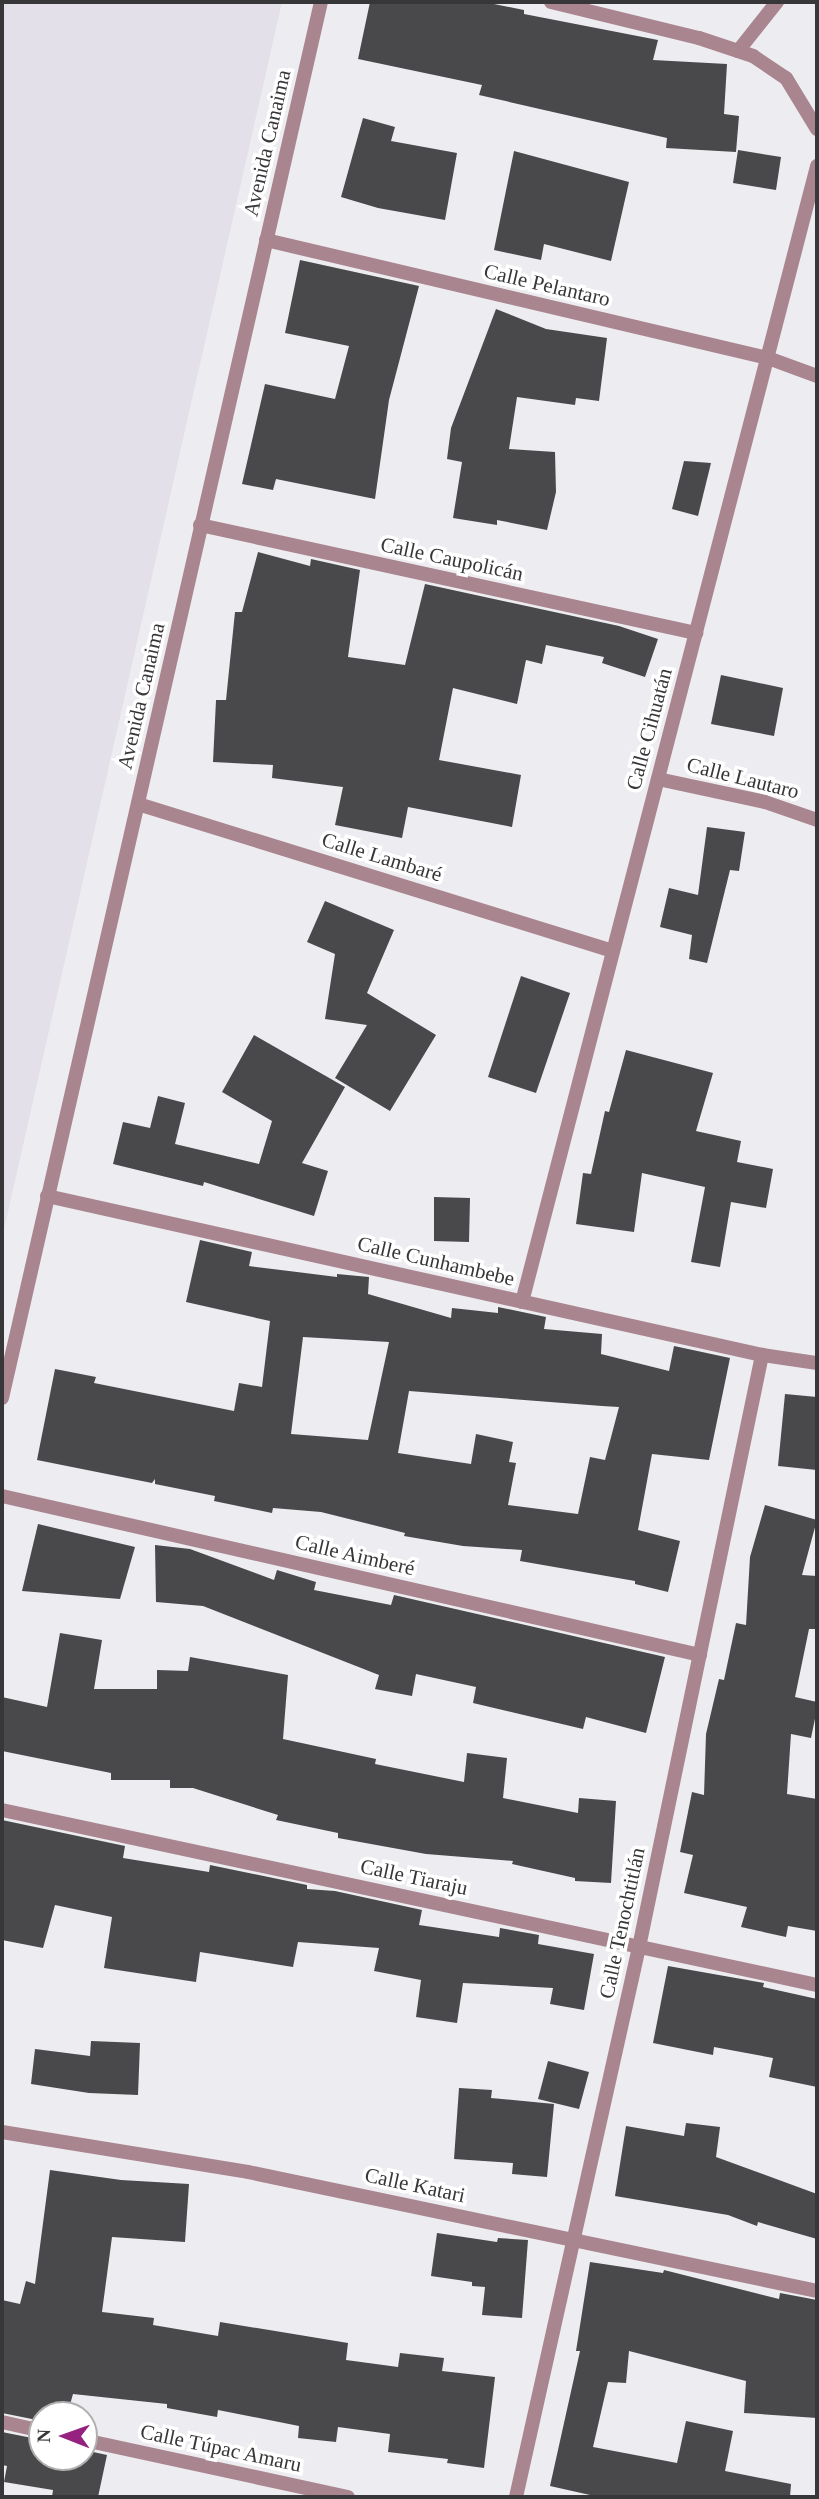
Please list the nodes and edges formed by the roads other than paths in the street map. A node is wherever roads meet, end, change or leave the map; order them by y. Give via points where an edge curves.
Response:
1 (321, 2) edge
2 (551, 2) edge
3 (777, 2) edge
4 (738, 51) junction
5 (817, 129) edge
6 (817, 166) edge
7 (266, 240) junction
8 (768, 358) junction
9 (817, 376) edge
10 (200, 525) junction
11 (696, 633) junction
12 (658, 779) junction
13 (138, 804) junction
14 (817, 820) edge
15 (613, 951) junction
16 (47, 1196) junction
17 (522, 1302) junction
18 (762, 1355) junction
19 (817, 1363) edge
20 (2, 1398) edge
21 (2, 1496) edge
22 (700, 1655) junction
23 (2, 1810) edge
24 (639, 1947) junction
25 (817, 1985) edge
26 (2, 2132) edge
27 (574, 2238) junction
28 (817, 2291) edge
29 (2, 2422) edge
30 (28, 2428) edge
31 (98, 2443) edge
32 (348, 2497) edge
33 (516, 2497) edge

1 - 7 street, Avenida Canaima
2 - 4 street
3 - 4 street
4 - 5 street via 786,78
6 - 8 street, Calle Cihuatán
7 - 8 street, Calle Pelantaro
7 - 10 street, Avenida Canaima
8 - 9 street, Calle Pelantaro
8 - 11 street, Calle Cihuatán
10 - 11 street, Calle Caupolicán
10 - 13 street, Avenida Canaima
11 - 12 street, Calle Cihuatán
12 - 14 street, Calle Lautaro via 765,802
12 - 15 street, Calle Cihuatán
13 - 15 street, Calle Lambaré
13 - 16 street, Avenida Canaima
15 - 17 street, Calle Cihuatán
16 - 17 street, Calle Cunhambebe
16 - 20 street, Avenida Canaima
17 - 18 street, Calle Cunhambebe
18 - 19 street, Calle Cunhambebe
18 - 22 street, Calle Tenochtitlán
21 - 22 street, Calle Aimberé
22 - 24 street, Calle Tenochtitlán
23 - 24 street, Calle Tiaraju
24 - 25 street, Calle Tiaraju
24 - 27 street, Calle Tenochtitlán
26 - 27 street, Calle Katari via 248,2172
27 - 28 street, Calle Katari
27 - 33 street, Calle Tenochtitlán
29 - 30 street
31 - 32 street, Calle Túpac Amaru

